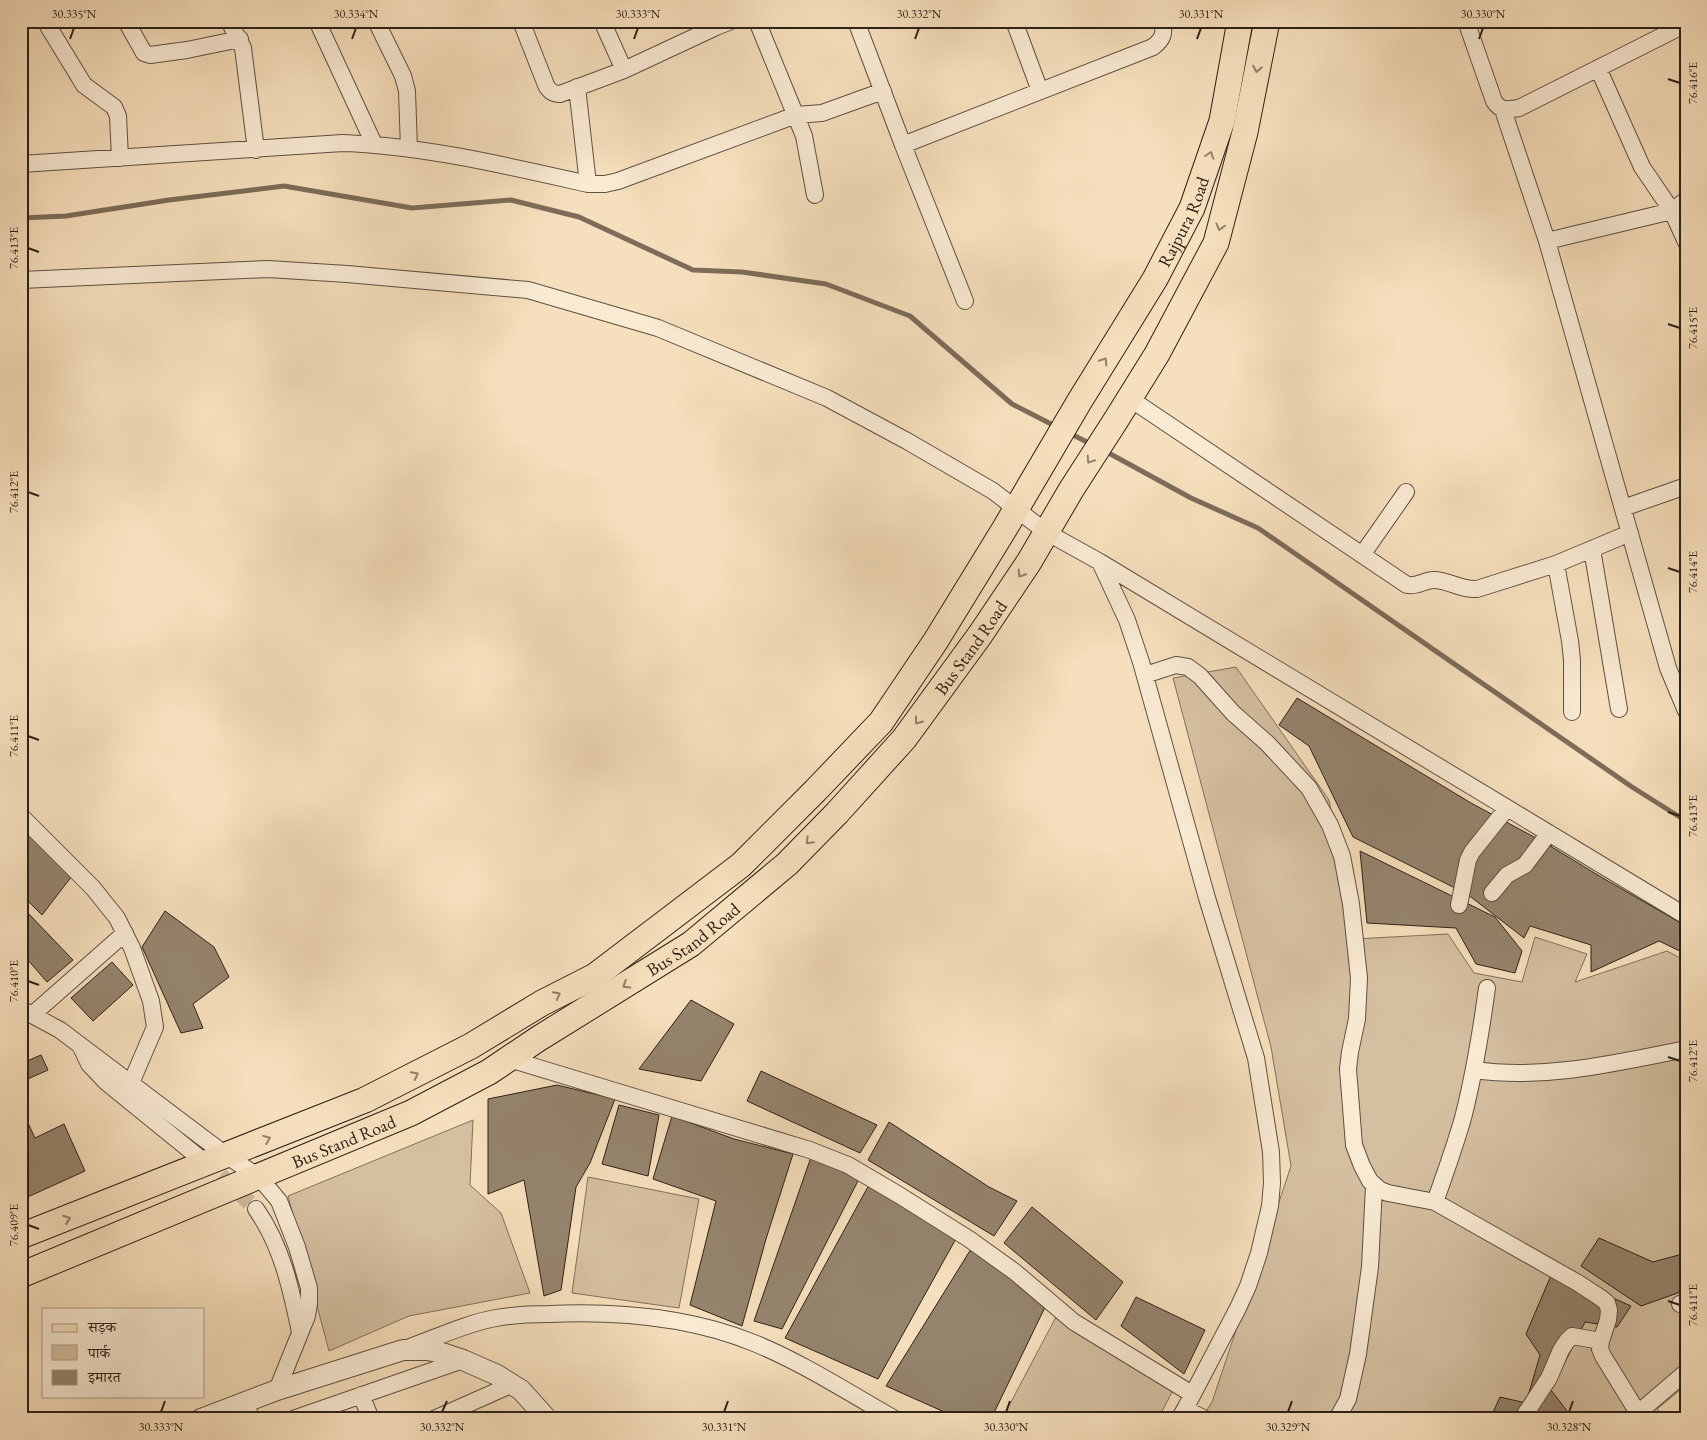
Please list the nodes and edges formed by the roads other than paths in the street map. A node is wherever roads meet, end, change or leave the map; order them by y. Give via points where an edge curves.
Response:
1 (45, 21) edge
2 (126, 21) edge
3 (229, 21) edge
4 (317, 21) edge
5 (376, 21) edge
6 (521, 21) edge
7 (602, 21) edge
8 (731, 21) edge
9 (757, 21) edge
10 (856, 21) edge
11 (1014, 21) edge
12 (1162, 21) edge
13 (1240, 21) edge
14 (1267, 21) edge
15 (1466, 21) edge
16 (714, 24) edge
17 (1686, 24) edge
18 (240, 39) junction
19 (1598, 68) junction
20 (624, 70) junction
21 (577, 88) junction
22 (883, 90) junction
23 (1040, 91) junction
24 (1503, 110) junction
25 (796, 115) junction
26 (374, 144) junction
27 (903, 145) junction
28 (409, 149) junction
29 (256, 150) junction
30 (120, 158) junction
31 (21, 164) edge
32 (588, 184) junction
33 (815, 195) dead end
34 (1686, 200) edge
35 (1672, 211) junction
36 (1547, 241) junction
37 (1686, 242) edge
38 (21, 280) edge
39 (965, 301) dead end
40 (1156, 354) joint
41 (1129, 398) junction
42 (1079, 402) joint
43 (1686, 486) edge
44 (1406, 492) dead end
45 (1022, 500) junction
46 (1623, 508) junction
47 (1046, 532) junction
48 (1630, 533) junction
49 (1592, 549) junction
50 (1362, 554) junction
51 (1100, 562) junction
52 (1556, 564) junction
53 (1145, 675) junction
54 (1619, 709) dead end
55 (1686, 711) edge
56 (1572, 712) dead end
57 (1506, 808) junction
58 (21, 816) edge
59 (1549, 833) junction
60 (1492, 893) dead end
61 (1459, 905) dead end
62 (1686, 916) edge
63 (124, 933) junction
64 (1486, 988) dead end
65 (27, 1012) edge
66 (80, 1047) junction
67 (1686, 1049) edge
68 (509, 1059) junction
69 (1474, 1070) junction
70 (131, 1083) junction
71 (228, 1156) junction
72 (202, 1160) tunnel mouth
73 (259, 1177) junction
74 (1374, 1186) junction
75 (1435, 1202) junction
76 (256, 1209) tunnel mouth
77 (21, 1236) edge
78 (21, 1274) edge
79 (300, 1332) junction
80 (1601, 1341) junction
81 (403, 1350) junction
82 (463, 1360) junction
83 (1686, 1372) edge
84 (513, 1384) junction
85 (277, 1390) junction
86 (1192, 1394) junction
87 (361, 1395) junction
88 (248, 1411) edge
89 (1182, 1414) edge
90 (1635, 1416) edge
91 (201, 1419) edge
92 (293, 1419) edge
93 (371, 1419) edge
94 (434, 1419) edge
95 (547, 1419) edge
96 (895, 1419) edge
97 (1205, 1419) edge
98 (1337, 1419) edge
99 (1522, 1419) edge

1 - 30 street via 84,85 114,107 118,116
2 - 18 street via 144,53 150,55
3 - 18 street
4 - 26 street
5 - 28 street via 407,91
6 - 21 street via 549,90 560,94
7 - 20 street
8 - 16 street
9 - 25 street
10 - 22 street
11 - 23 street
12 - 23 street via 1165,32 1153,47
42 -> 13 main road, Rajpura Road via 1155,279 1192,208 1222,121
14 -> 40 main road, Rajpura Road via 1245,132 1216,243
15 - 24 street via 1494,100
16 - 20 street
17 - 19 street
18 - 29 street via 246,60
19 - 24 street via 1519,108
19 - 35 street via 1642,168
20 - 21 street
21 - 32 street
22 - 25 street via 822,113
22 - 27 street
23 - 27 street
24 - 36 street
25 - 32 street via 618,182
25 - 33 street via 804,136
26 - 28 street
26 - 29 street via 343,143
27 - 39 street
28 - 32 street
29 - 30 street
30 - 31 street
34 - 35 street
35 - 36 street
35 - 37 street
36 - 46 street
38 - 45 street via 268,269 528,290 658,328 827,398 984,486
40 - 41 main road, Bus Stand Road
41 -> 47 main road, Bus Stand Road
41 - 50 street
42 - 45 main road, Bus Stand Road
43 - 46 street
44 - 50 street
45 - 47 street
71 -> 45 main road, Bus Stand Road via 366,1100 471,1046 595,976 741,865 881,722 935,642
46 - 48 street
47 - 51 street
47 -> 68 main road, Bus Stand Road via 980,636 904,739 787,864 691,944
48 - 49 street
48 - 55 street via 1668,668
49 - 52 street
49 - 54 street
50 - 52 street via 1408,585 1436,580 1467,589 1477,589
51 - 53 street via 1127,620
51 - 57 street
52 - 56 street via 1570,641
53 - 74 street via 1176,666 1188,667 1200,676 1309,788 1330,825 1344,865 1359,978 1357,1019 1348,1069 1354,1145
53 - 86 street via 1204,889 1256,1058 1271,1152 1270,1206 1259,1253 1238,1308
57 - 59 street
57 - 61 street via 1468,860
58 - 63 street via 93,888 117,918
59 - 60 street via 1525,865 1507,874
59 - 62 street
63 - 65 street
63 - 70 street via 151,1001 155,1027
64 - 69 street
65 - 66 street via 60,1030
66 - 70 street
66 - 72 street via 92,1069 106,1082
67 - 69 street via 1566,1071 1505,1073
68 - 73 main road, Bus Stand Road via 411,1113
68 - 86 street via 803,1148 848,1165 969,1239 1015,1272 1074,1322
69 - 75 street via 1453,1150
70 - 71 street
71 - 73 street
77 -> 71 main road, Bus Stand Road
73 - 78 main road, Bus Stand Road
73 - 79 street via 286,1214 309,1288 309,1304
74 - 75 street via 1388,1193
74 - 98 street via 1370,1267 1358,1354 1348,1399
75 - 80 street via 1556,1270 1607,1303 1608,1320
76 - 79 street via 284,1265
79 - 85 street
80 - 90 street via 1603,1356
80 - 99 street via 1572,1336 1550,1378
81 - 82 street via 428,1350
81 - 85 street
81 - 96 street via 497,1318 569,1313 668,1320 752,1342
82 - 84 street
82 - 87 street
83 - 90 street
84 - 94 street
84 - 95 street
85 - 88 street
86 - 89 street
87 - 92 street
87 - 93 street
88 - 91 street
89 - 97 street

